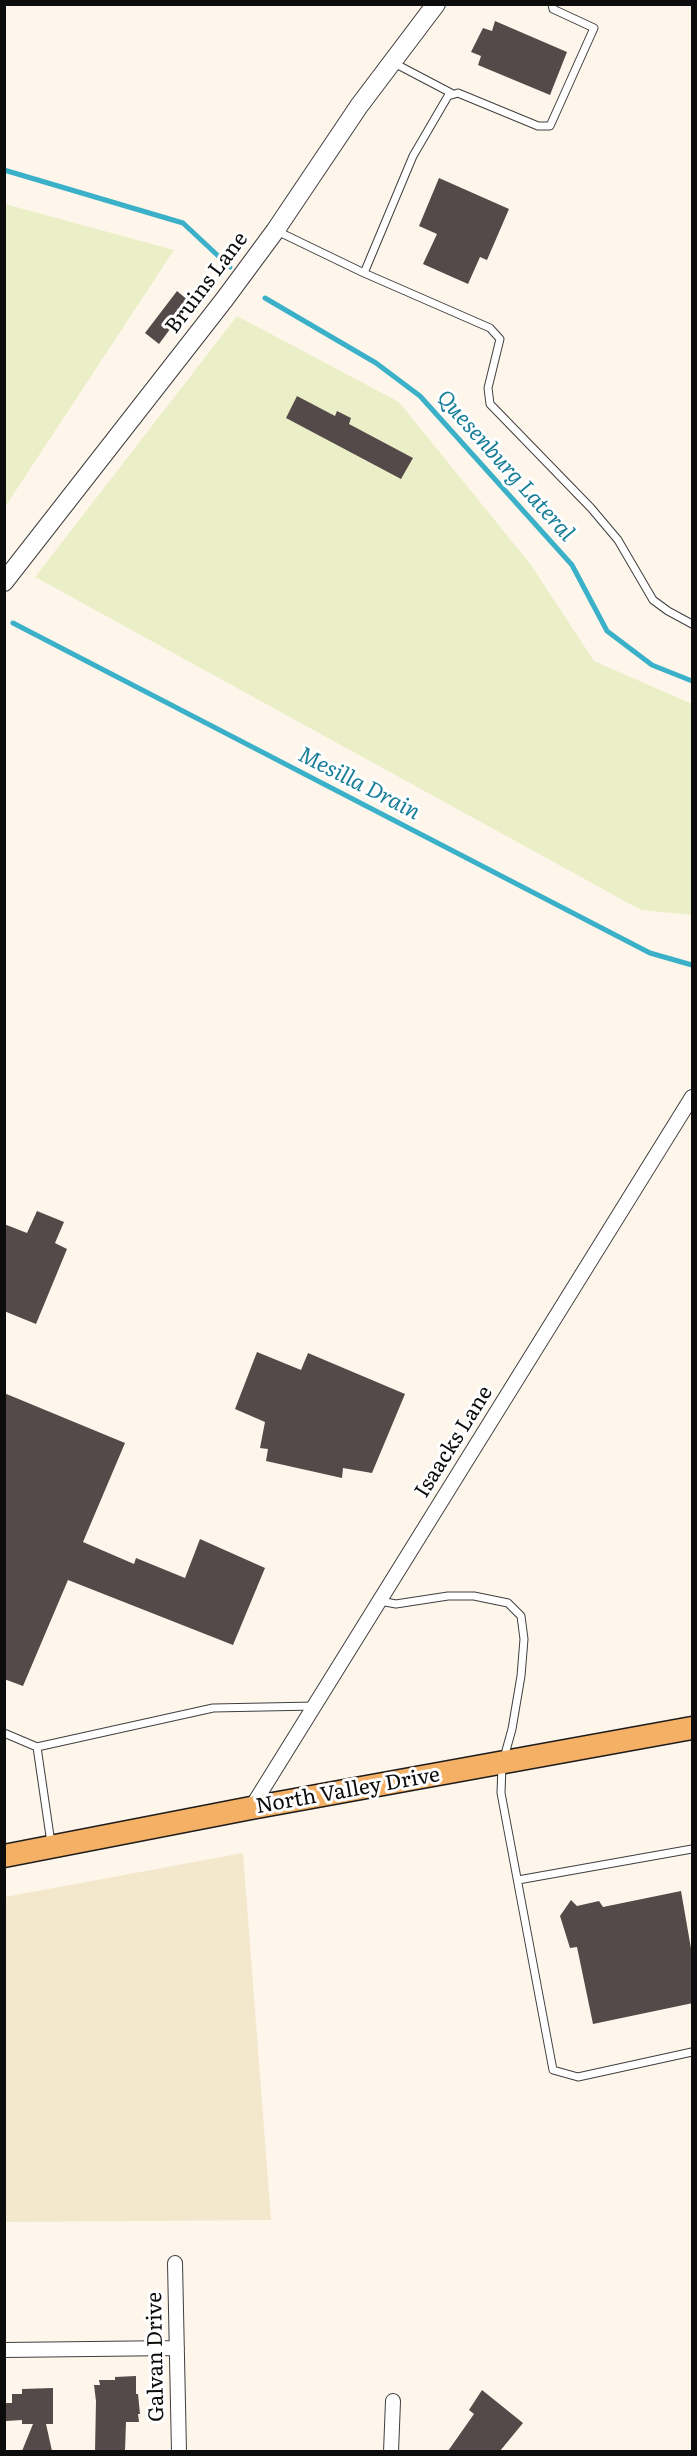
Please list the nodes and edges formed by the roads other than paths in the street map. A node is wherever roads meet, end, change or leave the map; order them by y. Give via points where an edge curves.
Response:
1 (436, 4) edge
2 (552, 4) edge
3 (393, 62) junction
4 (453, 94) junction
5 (275, 231) junction
6 (364, 273) junction
7 (4, 582) edge
8 (693, 624) edge
9 (693, 1097) edge
10 (688, 1112) edge
11 (380, 1601) junction
12 (315, 1706) junction
13 (693, 1728) edge
14 (4, 1733) edge
15 (37, 1747) junction
16 (501, 1765) junction
17 (251, 1808) junction
18 (51, 1847) junction
19 (693, 1849) edge
20 (4, 1856) edge
21 (518, 1880) junction
22 (693, 2052) edge
23 (175, 2263) dead end
24 (177, 2348) junction
25 (4, 2350) edge
26 (393, 2401) dead end
27 (179, 2451) edge
28 (391, 2451) edge

1 - 3 street, Bruins Lane
2 - 4 lane via 553,9 594,28 550,126 537,126
3 - 4 lane
3 - 5 street, Bruins Lane
4 - 6 lane via 448,96 413,156
5 - 6 lane
5 - 7 street, Bruins Lane
6 - 8 lane via 490,328 500,339 488,388 490,404 605,524 653,600
9 - 10 street, Isaacks Lane
10 - 11 street, Isaacks Lane
11 - 12 street, Isaacks Lane
11 - 16 lane via 396,1604 448,1596 495,1598 508,1603 521,1616 521,1676
12 - 15 lane via 213,1707
12 - 17 street, Isaacks Lane
13 - 16 main road, North Valley Drive
14 - 15 lane
15 - 18 lane
16 - 17 main road, North Valley Drive
16 - 21 lane via 501,1793
17 - 18 main road, North Valley Drive
18 - 20 main road, North Valley Drive
19 - 21 lane
21 - 22 lane via 553,2070 578,2077
23 - 24 street, Galvan Drive
24 - 25 street
24 - 27 street, Galvan Drive
26 - 28 street

